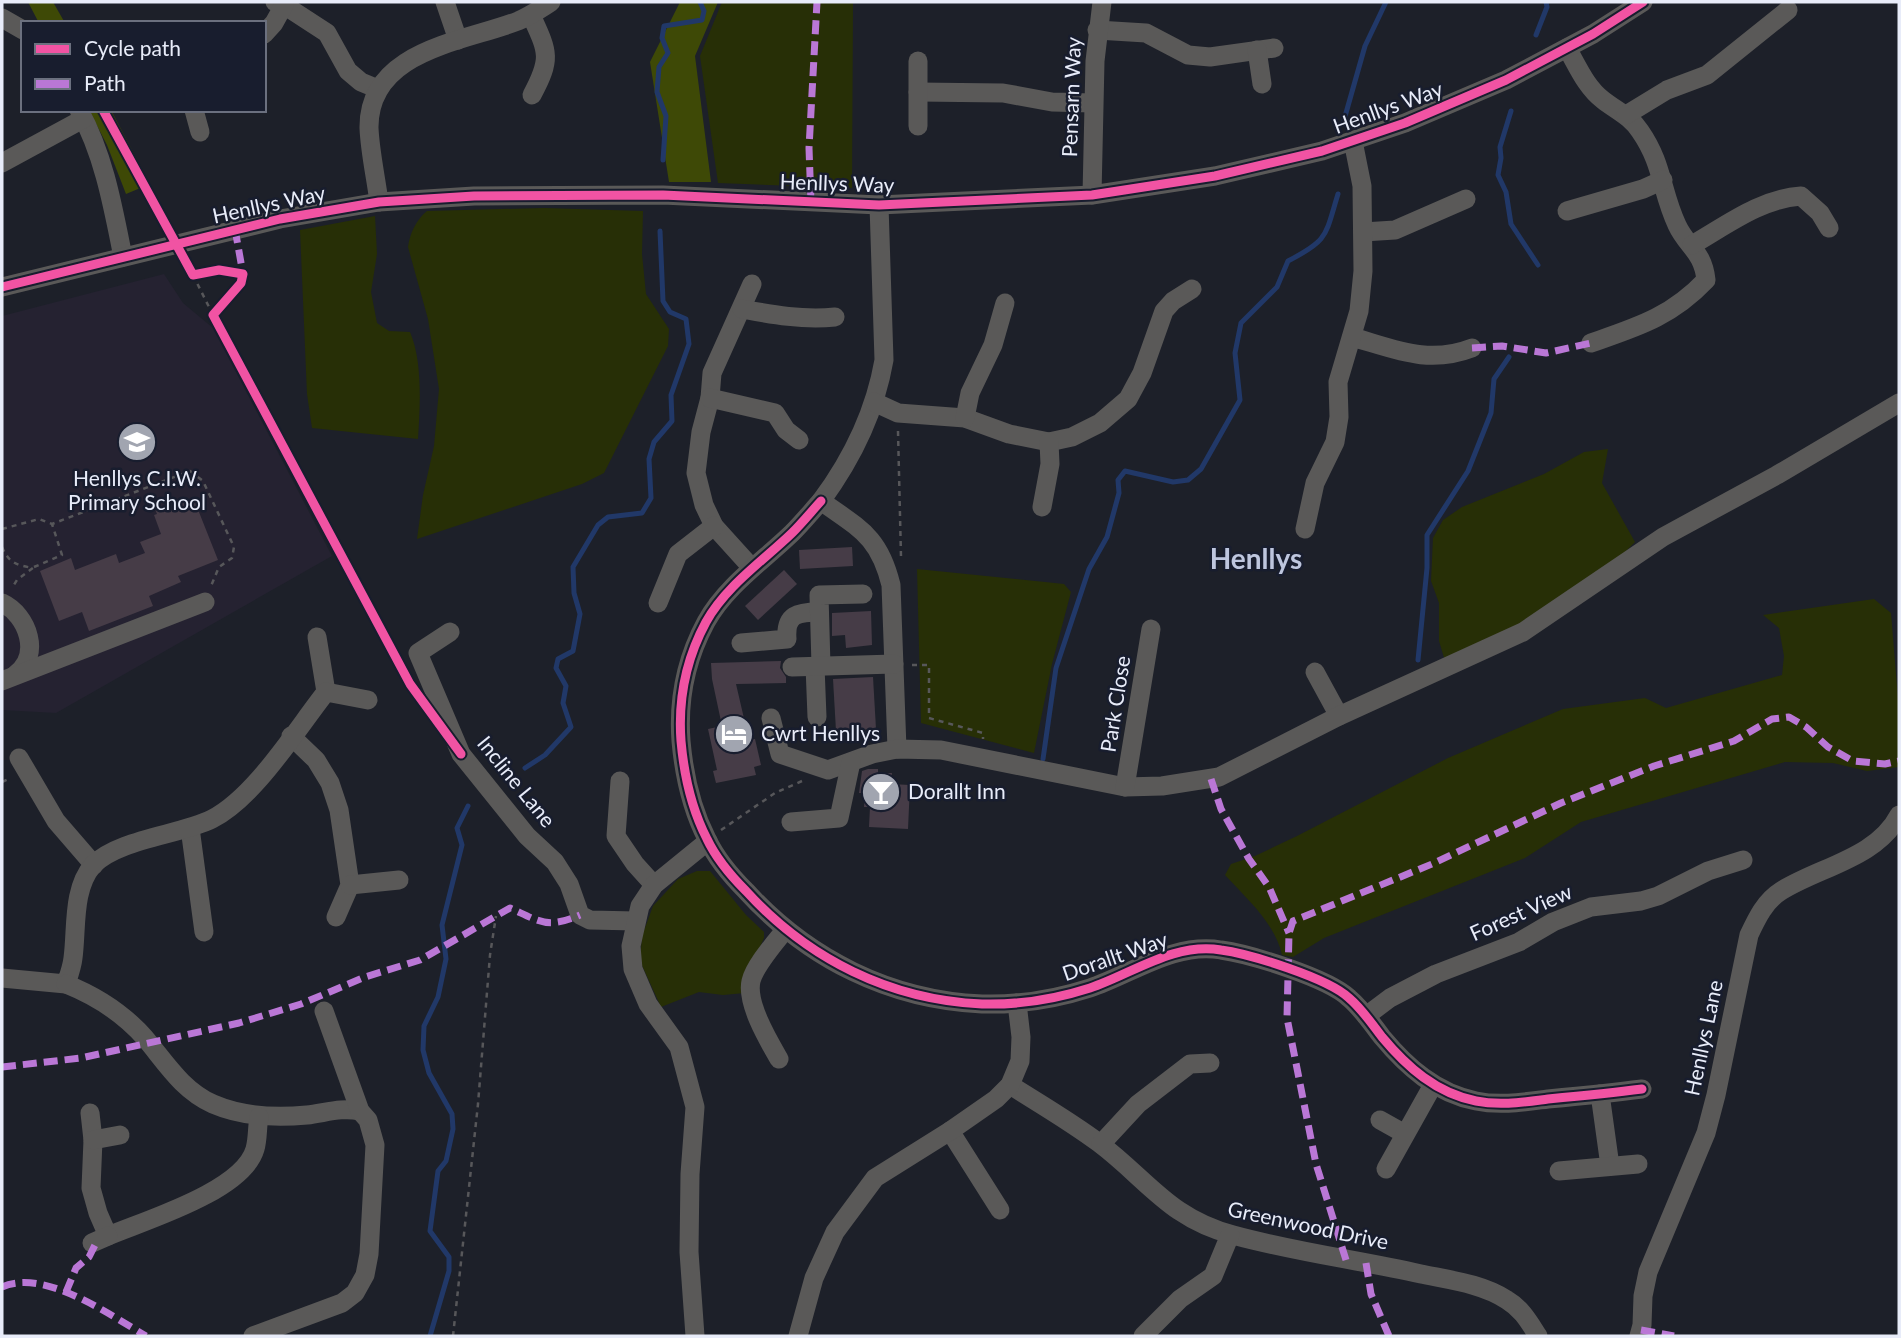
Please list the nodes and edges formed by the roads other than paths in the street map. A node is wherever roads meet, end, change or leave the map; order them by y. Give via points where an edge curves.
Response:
1 (445, 2) edge
2 (551, 2) edge
3 (1102, 2) edge
4 (1643, 2) edge
5 (279, 3) edge
6 (1788, 10) dead end
7 (531, 15) junction
8 (2, 18) edge
9 (21, 29) edge
10 (1097, 30) junction
11 (266, 32) edge
12 (458, 40) junction
13 (1567, 48) junction
14 (918, 61) dead end
15 (1262, 84) dead end
16 (378, 89) junction
17 (918, 92) junction
18 (532, 95) dead end
19 (1093, 103) junction
20 (195, 112) edge
21 (81, 114) edge
22 (1626, 115) junction
23 (918, 127) dead end
24 (200, 132) dead end
25 (1353, 141) junction
26 (2, 163) edge
27 (1663, 180) junction
28 (1092, 195) junction
29 (1466, 199) dead end
30 (379, 202) junction
31 (879, 205) junction
32 (1567, 211) dead end
33 (1829, 228) dead end
34 (1363, 232) junction
35 (1692, 245) junction
36 (123, 257) junction
37 (752, 284) dead end
38 (2, 287) edge
39 (1192, 289) dead end
40 (1005, 303) dead end
41 (742, 309) junction
42 (835, 317) dead end
43 (1352, 337) junction
44 (1591, 343) dead end
45 (1472, 348) dead end
46 (710, 398) junction
47 (874, 402) junction
48 (1899, 403) edge
49 (965, 418) junction
50 (799, 440) dead end
51 (1049, 442) junction
52 (821, 501) junction
53 (1042, 508) dead end
54 (714, 526) junction
55 (1305, 529) dead end
56 (752, 568) junction
57 (863, 594) dead end
58 (6, 597) edge
59 (205, 602) road end
60 (658, 603) dead end
61 (819, 612) junction
62 (1151, 629) dead end
63 (450, 632) dead end
64 (317, 637) dead end
65 (741, 643) dead end
66 (894, 664) junction
67 (818, 666) junction
68 (792, 667) dead end
69 (1315, 672) dead end
70 (8, 678) edge
71 (326, 692) junction
72 (368, 699) dead end
73 (1339, 716) junction
74 (817, 717) dead end
75 (771, 718) dead end
76 (291, 736) junction
77 (897, 749) junction
78 (19, 758) dead end
79 (851, 762) junction
80 (620, 781) dead end
81 (1125, 787) junction
82 (1899, 815) edge
83 (791, 822) dead end
84 (190, 828) junction
85 (708, 841) junction
86 (1742, 860) dead end
87 (94, 865) junction
88 (399, 880) dead end
89 (350, 885) junction
90 (654, 885) junction
91 (336, 916) dead end
92 (636, 921) junction
93 (785, 930) junction
94 (204, 932) dead end
95 (2, 978) edge
96 (66, 984) junction
97 (1017, 1003) junction
98 (324, 1011) dead end
99 (1366, 1016) junction
100 (779, 1059) dead end
101 (1210, 1063) dead end
102 (1010, 1085) junction
103 (1433, 1085) junction
104 (1642, 1089) dead end
105 (1600, 1094) junction
106 (360, 1111) junction
107 (90, 1114) dead end
108 (259, 1117) junction
109 (1380, 1120) dead end
110 (950, 1131) junction
111 (1405, 1134) junction
112 (120, 1135) dead end
113 (93, 1140) junction
114 (1101, 1144) junction
115 (1638, 1164) dead end
116 (1610, 1166) junction
117 (1386, 1169) dead end
118 (1559, 1171) dead end
119 (1000, 1210) dead end
120 (1230, 1234) junction
121 (253, 1336) edge
122 (695, 1336) edge
123 (799, 1336) edge
124 (1143, 1336) edge
125 (1538, 1336) edge
126 (1639, 1336) edge

1 - 12 street
2 - 7 street
3 - 10 street, Pensarn Way
4 - 13 street, Henllys Way
5 - 11 street via 274,23
5 - 16 street via 327,33 348,71
6 - 22 street via 1707,75 1667,90
7 - 12 street
7 - 18 street via 547,49 544,72
8 - 9 street
10 - 15 street via 1146,33 1188,55 1210,57 1266,49
10 - 19 street, Pensarn Way
12 - 16 street via 409,59
13 - 22 street via 1588,86
13 - 25 street, Henllys Way via 1447,106
14 - 17 street
16 - 30 street via 369,127
17 - 19 street via 1003,93 1052,102
17 - 23 street
19 - 28 street, Pensarn Way
20 - 24 street
21 - 26 street
21 - 36 street via 104,175
22 - 27 street via 1657,159
25 - 28 street, Henllys Way via 1226,174
25 - 34 street via 1362,186
27 - 32 street
27 - 35 street via 1678,229
28 - 31 street, Henllys Way
29 - 34 street via 1395,230
30 - 31 street, Henllys Way via 474,196 663,195
30 - 36 street, Henllys Way via 280,219
31 - 47 street, Dorallt Way via 884,360
33 - 35 street via 1801,196 1783,197
34 - 43 street via 1359,311
35 - 44 street via 1706,280 1696,291 1671,312
36 - 38 street, Henllys Way
37 - 41 street
39 - 51 street via 1164,311 1128,399 1100,423
40 - 49 street
41 - 42 street via 799,318
41 - 46 street via 712,373
43 - 45 street via 1417,355 1452,356
43 - 55 street via 1338,382 1335,442 1315,483
46 - 50 street via 775,413
46 - 54 street via 696,473
47 - 49 street via 898,413
47 - 52 street, Dorallt Way via 862,435
48 - 73 street via 1663,537 1522,632
49 - 51 street
51 - 53 street
52 - 56 street, Dorallt Way
52 - 66 street via 877,545 889,577
54 - 56 street
54 - 60 street via 678,554
56 - 85 street, Dorallt Way via 707,620 682,685 683,769
57 - 61 street via 819,595
58 - 70 street via 24,622 29,640 26,664
59 - 70 street
61 - 65 street via 793,617 787,639
61 - 67 street
62 - 81 street, Park Close
63 - 92 street, Incline Lane via 418,653 461,754 527,836 555,862 580,915 590,920
64 - 71 street
66 - 67 street
66 - 77 street
67 - 68 street
67 - 74 street
69 - 73 street
71 - 72 street
71 - 76 street
73 - 81 street via 1219,777
75 - 79 street via 780,754 828,770
76 - 84 street via 235,804
76 - 89 street via 316,760 330,783 339,810
77 - 79 street
77 - 81 street via 941,750
78 - 87 street via 56,821
79 - 83 street via 839,818
80 - 90 street via 616,836
82 - 126 street, Henllys Lane via 1894,826 1867,849 1779,892 1761,911 1749,935 1706,1133 1648,1272
84 - 87 street via 116,850
84 - 94 street
85 - 90 street
85 - 93 street, Dorallt Way via 734,879
86 - 99 street, Forest View via 1658,896 1591,907 1553,922 1519,942 1436,974
87 - 96 street via 78,901
88 - 89 street
89 - 91 street
90 - 92 street
92 - 122 street via 633,969 648,1004 678,1048 695,1107 689,1252
93 - 97 street, Dorallt Way via 855,974 891,989 954,1002
93 - 100 street via 751,981 754,1008
95 - 96 street
96 - 108 street via 94,995 118,1013 193,1094
97 - 99 street, Dorallt Way via 1091,987 1188,951 1218,949 1333,985
97 - 102 street via 1020,1061
98 - 106 street
99 - 103 street, Dorallt Way via 1410,1069
101 - 114 street via 1190,1064 1138,1104
102 - 110 street
102 - 114 street, Greenwood Drive
103 - 105 street, Dorallt Way via 1478,1102 1505,1104
103 - 111 street
104 - 105 street, Dorallt Way
105 - 116 street
106 - 108 street
106 - 121 street via 368,1120 375,1144 365,1275 355,1293 342,1303
107 - 113 street
108 - 113 street via 255,1151 227,1184 100,1239 91,1188
109 - 111 street
110 - 119 street
110 - 123 street via 875,1178 835,1232 814,1278
111 - 117 street
112 - 113 street
114 - 120 street, Greenwood Drive via 1165,1202 1191,1220
115 - 116 street
116 - 118 street
120 - 124 street via 1213,1276
120 - 125 street, Greenwood Drive via 1483,1289 1521,1311

